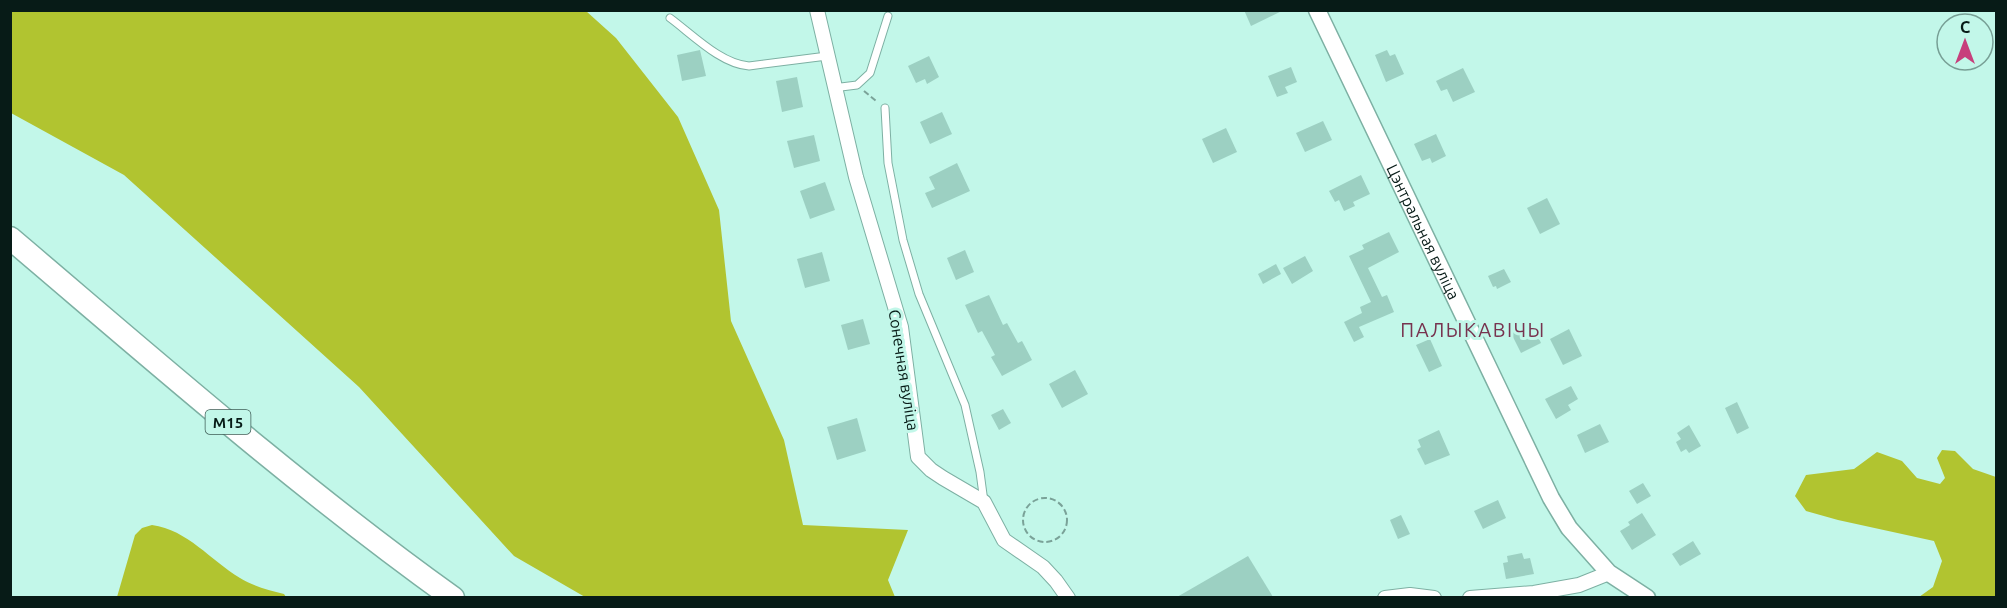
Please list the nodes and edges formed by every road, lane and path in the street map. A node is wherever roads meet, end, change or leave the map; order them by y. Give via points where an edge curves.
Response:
1 (816, 10) edge
2 (1317, 10) edge
3 (888, 16) dead end
4 (670, 18) dead end
5 (827, 56) junction
6 (856, 85) junction
7 (834, 88) junction
8 (885, 108) joint
9 (10, 238) edge
10 (984, 502) junction
11 (1059, 537) joint
12 (1609, 573) junction
13 (453, 597) edge
14 (1068, 597) edge
15 (1385, 597) edge
16 (1434, 597) edge
17 (1470, 597) edge
18 (1647, 597) edge

1 - 5 street, Сонечная вуліца
2 - 12 street, Цэнтральная вуліца via 1551,498 1569,528
3 - 6 lane via 870,73
4 - 5 lane via 736,65
5 - 7 street, Сонечная вуліца
6 - 7 lane
6 - 8 path
7 - 10 street, Сонечная вуліца via 901,327 918,457 931,470
8 - 10 lane via 888,163 903,240 919,294 965,405
9 - 13 highway, М15 via 225,420 381,546
10 - 14 street via 1004,540 1042,567
11 - 11 path via 1066,525 1061,506 1050,499 1030,504 1023,515 1028,534 1040,542
12 - 17 street via 1579,585 1534,593
12 - 18 street, Цэнтральная вуліца
15 - 16 street

